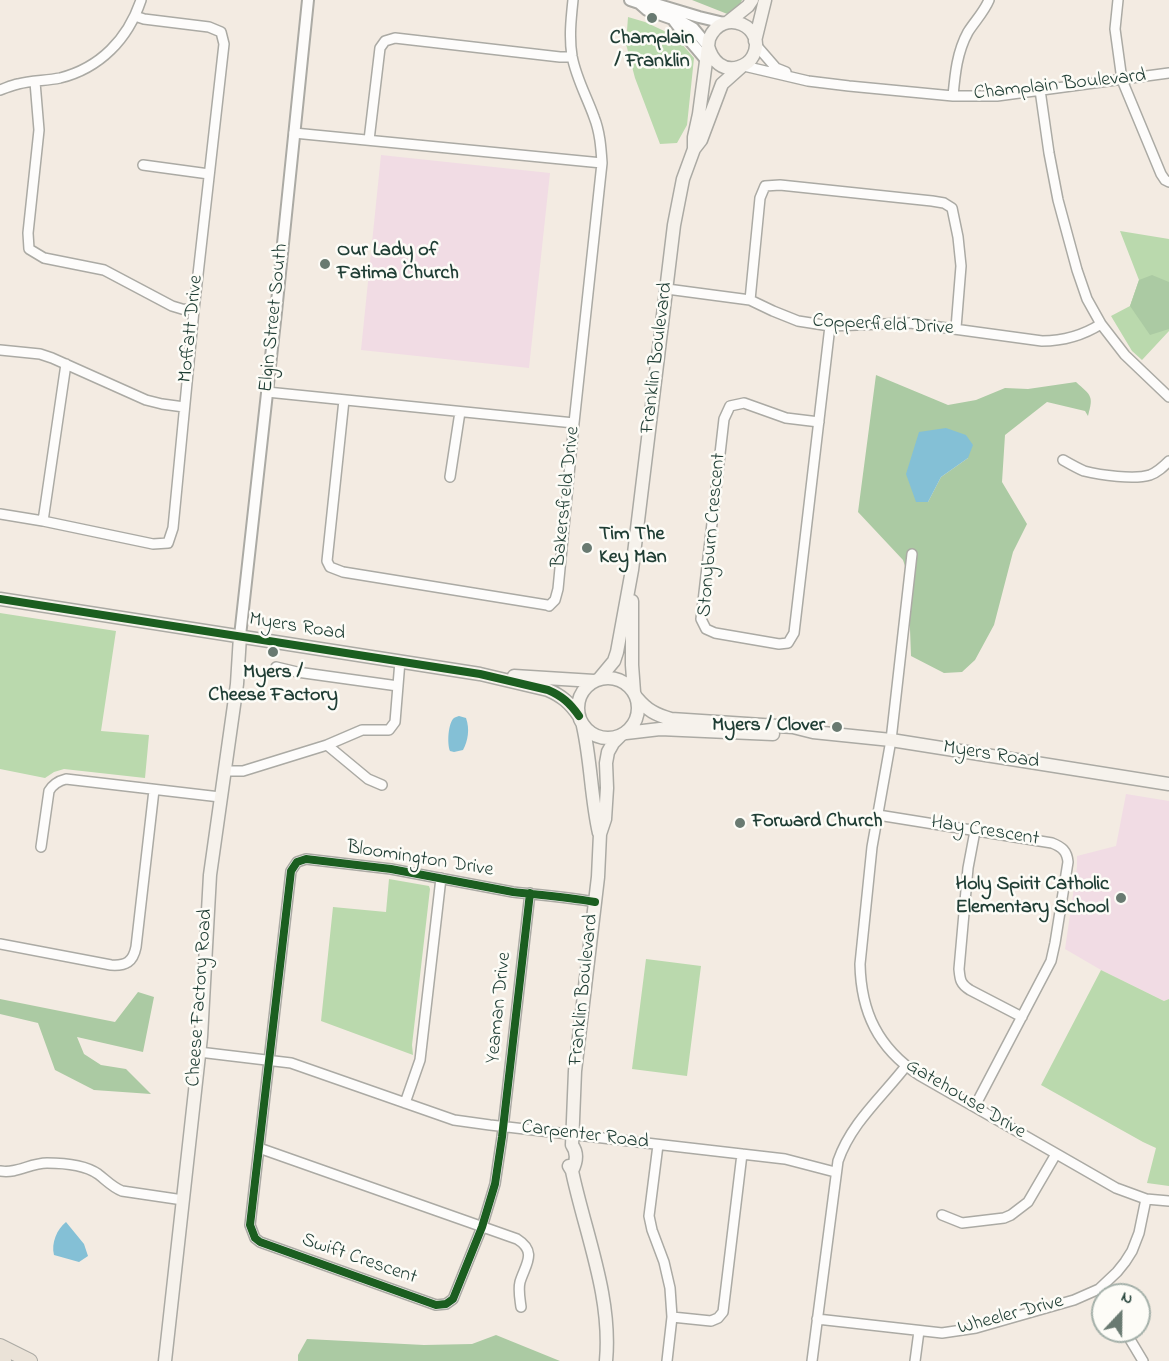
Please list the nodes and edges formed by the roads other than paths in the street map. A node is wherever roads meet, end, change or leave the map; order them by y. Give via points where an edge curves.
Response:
1 (141, 0) edge
2 (308, 0) edge
3 (573, 0) edge
4 (752, 0) edge
5 (765, 0) edge
6 (988, 0) edge
7 (1118, 0) edge
8 (634, 2) edge
9 (135, 16) junction
10 (672, 18) junction
11 (726, 22) junction
12 (755, 43) junction
13 (708, 46) junction
14 (572, 57) junction
15 (706, 60) junction
16 (742, 66) junction
17 (1169, 74) edge
18 (1122, 80) junction
19 (808, 81) junction
20 (35, 82) junction
21 (0, 90) edge
22 (1040, 90) junction
23 (953, 96) junction
24 (294, 133) junction
25 (369, 140) junction
26 (694, 149) junction
27 (602, 164) junction
28 (143, 165) dead end
29 (209, 174) junction
30 (1169, 182) edge
31 (667, 289) junction
32 (750, 300) junction
33 (194, 310) junction
34 (1101, 324) junction
35 (830, 326) junction
36 (956, 328) junction
37 (0, 350) edge
38 (66, 364) junction
39 (267, 392) junction
40 (1169, 397) edge
41 (344, 400) junction
42 (184, 407) junction
43 (460, 412) junction
44 (819, 422) junction
45 (574, 423) junction
46 (1063, 460) dead end
47 (1169, 461) edge
48 (450, 477) dead end
49 (0, 514) edge
50 (43, 521) junction
51 (912, 554) dead end
52 (632, 570) junction
53 (0, 599) edge
54 (240, 636) junction
55 (400, 661) junction
56 (276, 667) dead end
57 (480, 674) junction
58 (596, 680) junction
59 (398, 686) junction
60 (635, 695) junction
61 (581, 720) junction
62 (813, 732) junction
63 (623, 734) junction
64 (891, 740) junction
65 (327, 745) junction
66 (225, 771) junction
67 (1169, 784) edge
68 (382, 785) dead end
69 (154, 790) junction
70 (220, 797) junction
71 (878, 815) junction
72 (975, 831) junction
73 (600, 834) junction
74 (41, 847) dead end
75 (441, 878) junction
76 (530, 894) junction
77 (595, 902) junction
78 (0, 944) edge
79 (1022, 1017) junction
80 (199, 1052) junction
81 (269, 1060) junction
82 (906, 1066) junction
83 (405, 1103) junction
84 (975, 1106) junction
85 (504, 1127) junction
86 (572, 1140) junction
87 (658, 1145) junction
88 (259, 1148) junction
89 (742, 1154) junction
90 (1056, 1154) junction
91 (0, 1171) edge
92 (835, 1172) junction
93 (1146, 1199) junction
94 (183, 1200) junction
95 (1169, 1201) edge
96 (942, 1215) dead end
97 (482, 1227) junction
98 (1108, 1283) edge
99 (1091, 1295) edge
100 (521, 1307) dead end
101 (672, 1317) junction
102 (818, 1318) junction
103 (919, 1331) junction
104 (1132, 1343) edge
105 (0, 1346) edge
106 (30, 1361) edge
107 (165, 1361) edge
108 (606, 1361) edge
109 (667, 1361) edge
110 (812, 1361) edge
111 (915, 1361) edge
112 (1143, 1361) edge

1 - 9 street
2 - 24 street, Elgin Street South
3 - 14 street, Bakersfield Drive
4 - 11 main road
5 - 12 main road
6 - 23 street via 962,44
7 - 18 street via 1115,29
8 - 10 street
8 - 11 street
9 - 20 street via 123,36 100,60 73,74
9 - 29 street, Moffatt Drive via 221,32 224,44
10 - 13 street via 693,28
10 - 15 street
11 - 12 main road via 748,28
11 - 13 main road via 712,33
12 - 16 main road via 752,57
12 - 19 street, Champlain Boulevard via 776,68
13 - 15 main road, Franklin Boulevard
13 - 16 main road via 720,65
14 - 25 street via 395,38 385,41 380,48
14 - 27 street, Bakersfield Drive via 595,118
15 - 26 main road, Franklin Boulevard
16 - 19 street, Champlain Boulevard
16 - 26 main road, Franklin Boulevard via 722,84
17 - 18 street, Champlain Boulevard
18 - 22 street, Champlain Boulevard
18 - 30 street via 1161,174
19 - 23 street, Champlain Boulevard
20 - 21 street
20 - 33 street via 39,130 29,249 44,258 104,270 172,306
22 - 23 street, Champlain Boulevard via 997,96
22 - 34 street via 1058,200 1077,270
24 - 25 street
24 - 39 street, Elgin Street South
25 - 27 street
26 - 31 main road, Franklin Boulevard via 677,206
27 - 45 street, Bakersfield Drive
28 - 29 street
29 - 33 street, Moffatt Drive
31 - 32 street, Copperfield Drive
31 - 52 main road, Franklin Boulevard
32 - 35 street, Copperfield Drive via 798,321
32 - 36 street via 760,198 765,186 932,201 952,208 958,237 961,266
33 - 42 street, Moffatt Drive
34 - 36 street, Copperfield Drive via 1059,341
34 - 40 street via 1125,355
35 - 36 street, Copperfield Drive via 910,323
35 - 44 street, Stonyburn Crescent
37 - 38 street via 40,354
38 - 42 street via 146,400
38 - 50 street
39 - 41 street
39 - 54 street, Elgin Street South
41 - 43 street
41 - 45 street, Bakersfield Drive via 327,561 330,567 549,606 558,590
42 - 50 street, Moffatt Drive via 168,543 153,544
43 - 45 street
43 - 48 street
44 - 44 street, Stonyburn Crescent via 786,418 744,403 730,406 724,419 703,608 706,629 779,644 788,643 794,633
46 - 47 street via 1083,470 1138,478 1161,469
49 - 50 street, Moffatt Drive
51 - 64 street, Gatehouse Drive
52 - 58 main road, Franklin Boulevard via 617,652
52 - 60 main road, Franklin Boulevard
53 - 54 main road, Myers Road
54 - 55 main road, Myers Road
54 - 66 main road, Cheese Factory Road
55 - 57 main road, Myers Road
55 - 59 street
56 - 59 street
57 - 58 main road, Myers Road
57 - 61 main road, Myers Road via 558,694
58 - 60 main road via 619,680
58 - 61 main road via 582,692 578,708
59 - 65 street via 394,722 389,730 362,730
60 - 62 main road, Myers Road via 645,708 671,719 793,727
60 - 63 main road via 637,717
61 - 63 main road via 599,737
61 - 73 main road, Franklin Boulevard
62 - 63 main road, Myers Road via 793,735 660,729
62 - 64 main road, Myers Road
63 - 73 main road, Franklin Boulevard via 608,752
64 - 67 main road, Myers Road
64 - 71 street, Gatehouse Drive
65 - 66 street via 243,771
65 - 68 street via 368,779
66 - 70 main road, Cheese Factory Road
69 - 70 street
69 - 74 street via 60,780 49,791
69 - 78 street via 136,947 130,962 111,965
70 - 80 main road, Cheese Factory Road via 208,895
71 - 72 street, Hay Crescent
71 - 82 street, Gatehouse Drive via 861,983 869,1018 891,1052
72 - 79 street via 968,868 960,980 963,986
72 - 79 street, Hay Crescent via 1052,843 1067,856 1053,954
73 - 77 main road, Franklin Boulevard
75 - 76 street, Bloomington Drive
75 - 81 street, Bloomington Drive via 306,859 297,862 291,871
75 - 83 street via 420,1060
76 - 77 street, Bloomington Drive
76 - 85 street, Yeaman Drive
77 - 86 main road, Franklin Boulevard via 575,1071
79 - 84 street, Hay Crescent
80 - 81 street, Carpenter Road
80 - 94 main road, Cheese Factory Road
81 - 83 street, Carpenter Road via 298,1065
81 - 88 street, Swift Crescent
82 - 84 street, Gatehouse Drive
82 - 92 street via 854,1127 841,1150
83 - 85 street, Carpenter Road via 454,1120
84 - 90 street, Gatehouse Drive
85 - 86 street, Carpenter Road
85 - 97 street, Swift Crescent via 495,1184
86 - 87 street, Carpenter Road
86 - 108 main road, Franklin Boulevard via 576,1164 572,1171 603,1296
87 - 89 street, Carpenter Road
87 - 101 street via 649,1216 666,1269
88 - 97 street
88 - 97 street, Swift Crescent via 250,1225 255,1238 436,1305 453,1299
89 - 92 street, Carpenter Road via 785,1159
89 - 101 street via 723,1312 711,1321
90 - 93 street, Gatehouse Drive via 1116,1188
90 - 96 street via 1032,1197 1011,1215 962,1222
91 - 94 street via 6,1173 44,1163 66,1165 93,1172 122,1191
92 - 102 street
93 - 95 street, Gatehouse Drive
93 - 98 street, Wheeler Drive via 1132,1251
94 - 107 main road, Cheese Factory Road
97 - 100 street via 517,1239 526,1248 529,1256 519,1285
99 - 103 street, Wheeler Drive via 976,1328 942,1333
101 - 109 street
102 - 103 street, Wheeler Drive
102 - 110 street
103 - 111 street
104 - 112 street
105 - 106 main road

